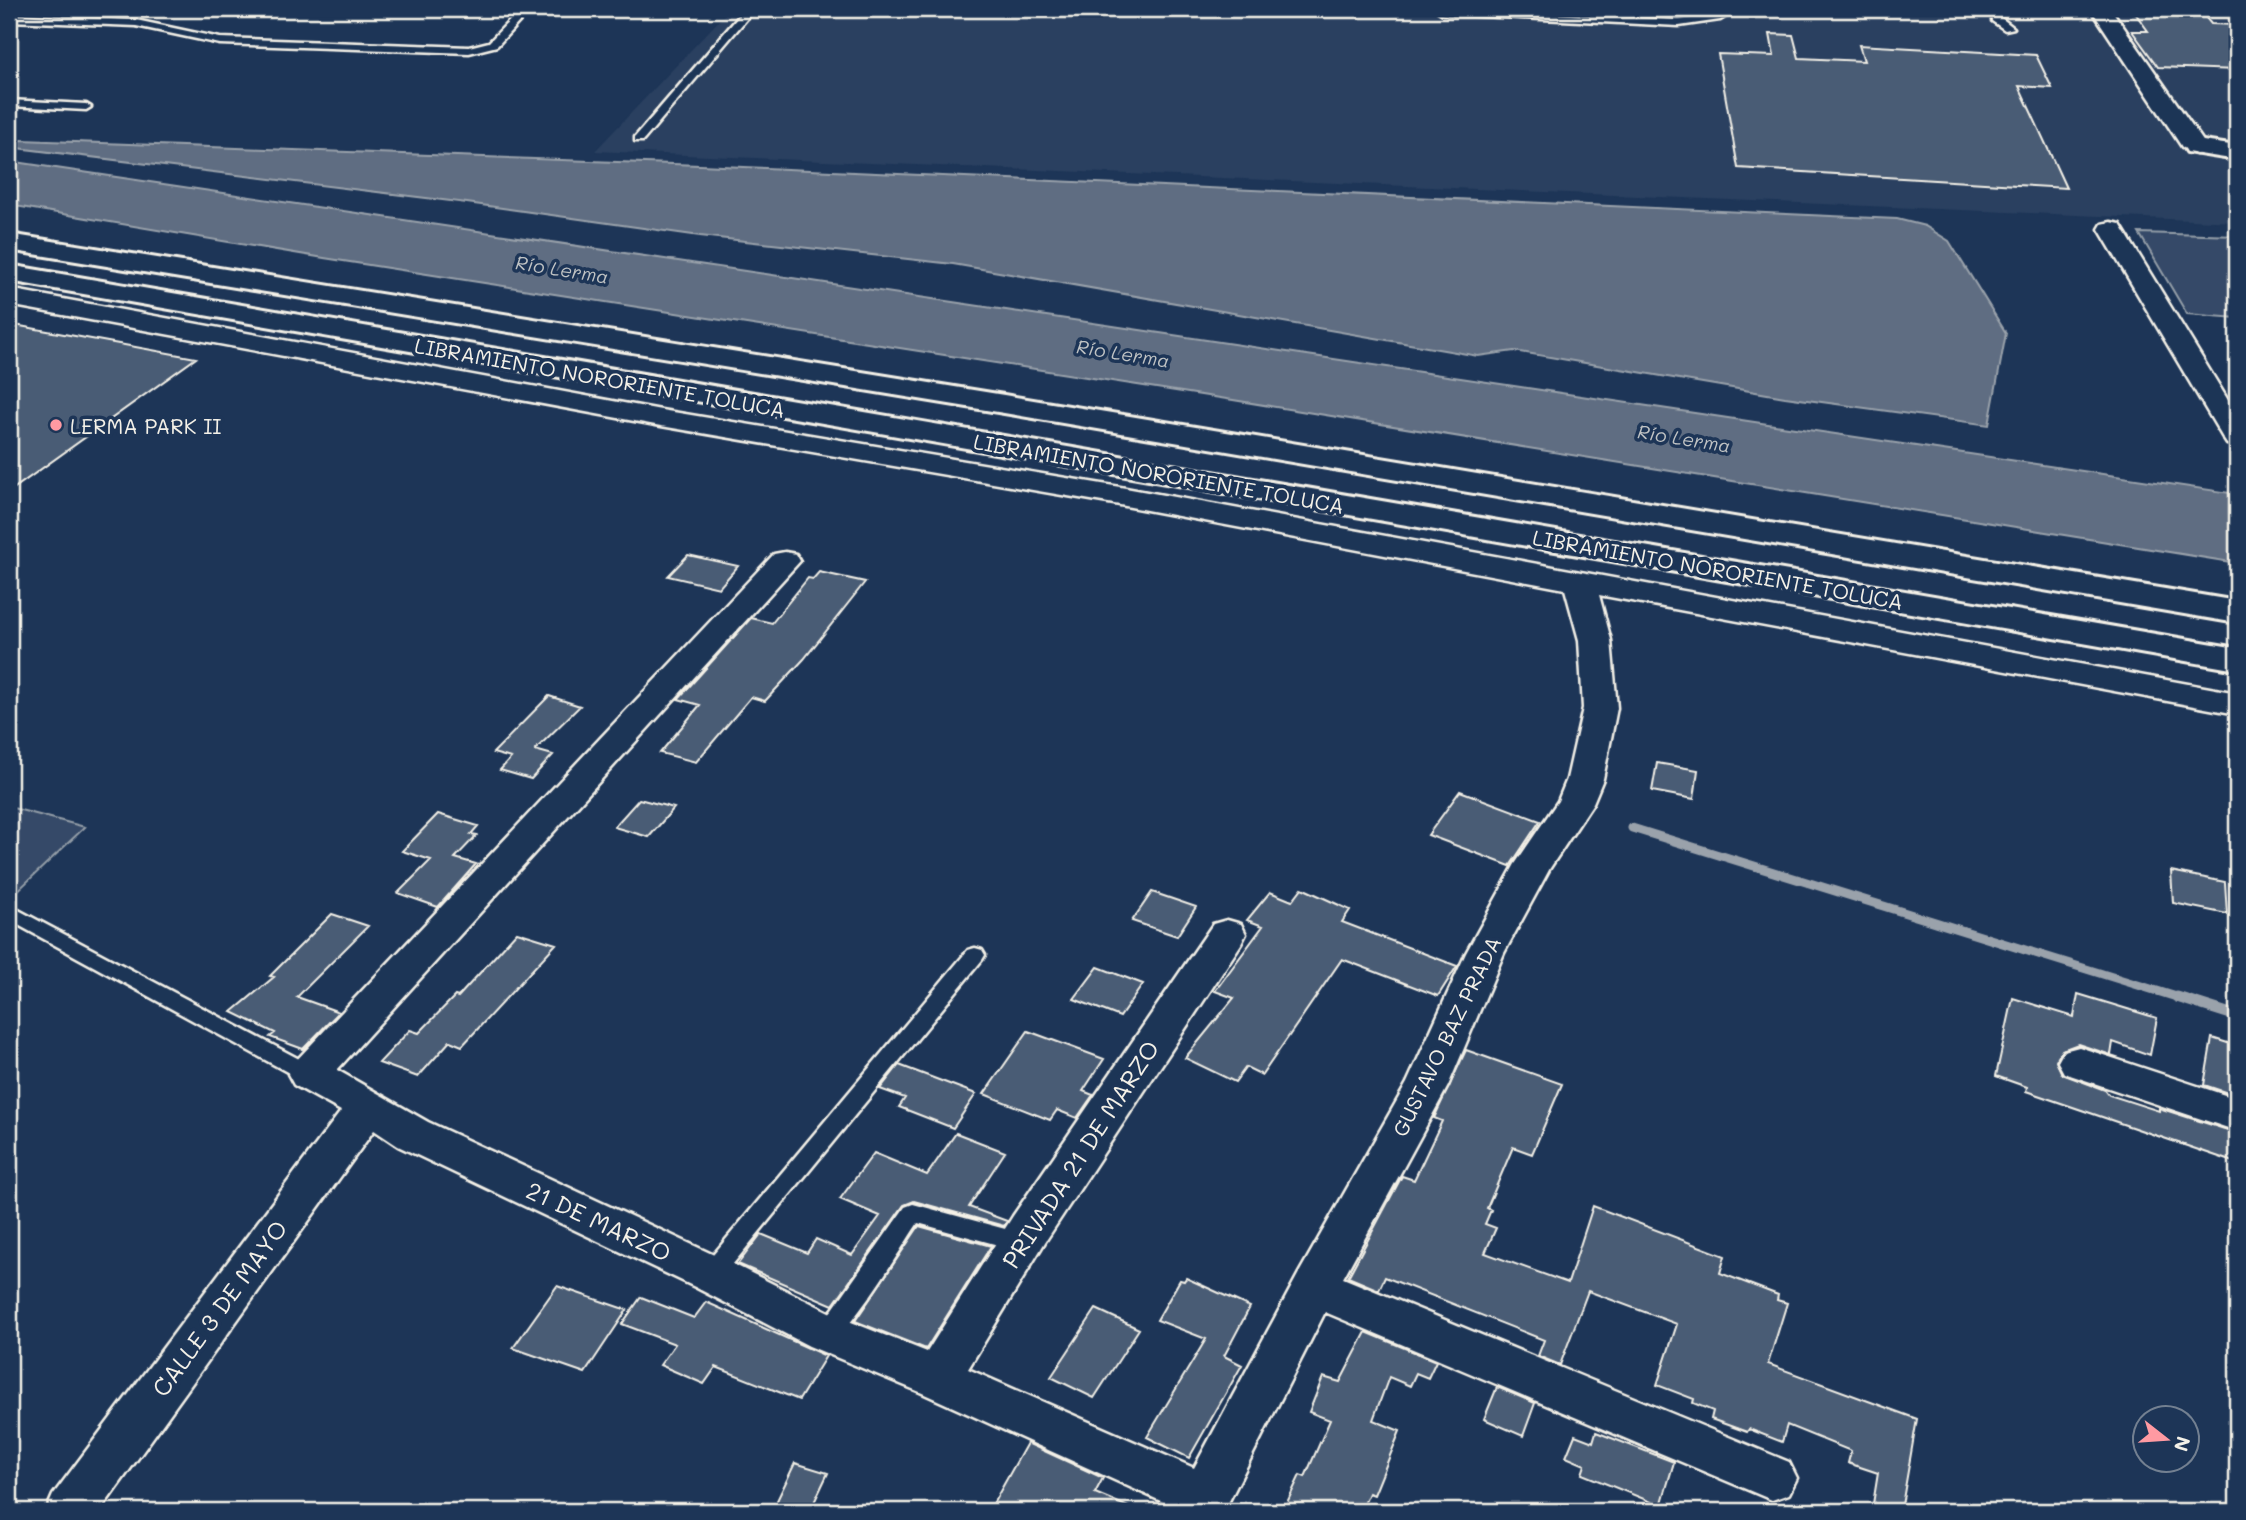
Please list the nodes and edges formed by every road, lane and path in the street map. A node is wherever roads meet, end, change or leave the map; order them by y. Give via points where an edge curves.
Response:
1 (526, 9) edge
2 (750, 9) edge
3 (1733, 9) edge
4 (2101, 9) edge
5 (1443, 11) dead end
6 (9, 18) edge
7 (1996, 19) dead end
8 (2009, 29) dead end
9 (9, 103) edge
10 (86, 107) dead end
11 (639, 139) dead end
12 (2196, 147) joint
13 (2237, 153) edge
14 (9, 226) edge
15 (2111, 229) dead end
16 (9, 242) edge
17 (9, 273) edge
18 (234, 278) junction
19 (9, 285) edge
20 (81, 287) junction
21 (9, 298) edge
22 (2237, 438) edge
23 (785, 561) dead end
24 (1579, 580) junction
25 (2237, 612) edge
26 (2237, 659) edge
27 (2237, 704) edge
28 (9, 912) edge
29 (1227, 934) dead end
30 (975, 955) dead end
31 (2079, 1062) dead end
32 (309, 1074) junction
33 (368, 1105) junction
34 (2237, 1115) edge
35 (1021, 1242) junction
36 (711, 1274) junction
37 (1315, 1287) junction
38 (825, 1332) junction
39 (937, 1377) junction
40 (1772, 1478) dead end
41 (1202, 1504) edge
42 (71, 1511) edge

1 - 6 lane via 493,44 469,50 220,41 136,23
2 - 11 lane
3 - 5 lane via 1716,18 1679,23
4 - 12 street
7 - 8 lane
9 - 10 lane
12 - 13 highway
14 - 18 highway via 180,257 216,267
15 - 22 street
16 - 18 highway, LIBRAMIENTO NORORIENTE TOLUCA
17 - 20 highway, LIBRAMIENTO NORORIENTE TOLUCA
18 - 25 highway, LIBRAMIENTO NORORIENTE TOLUCA
19 - 20 street
20 - 26 highway, LIBRAMIENTO NORORIENTE TOLUCA
21 - 24 street
23 - 32 street
24 - 27 street
24 - 37 street, GUSTAVO BAZ PRADA via 1600,676 1600,708 1585,779 1485,953 1427,1086
28 - 32 lane, 21 DE MARZO
29 - 35 street, PRIVADA 21 DE MARZO
30 - 36 lane
31 - 34 street
32 - 33 street, 21 DE MARZO
33 - 36 street, 21 DE MARZO via 413,1134
33 - 42 street, CALLE 3 DE MAYO
35 - 38 lane via 913,1213
35 - 39 street, PRIVADA 21 DE MARZO
36 - 38 street, 21 DE MARZO
37 - 40 street
37 - 41 street, GUSTAVO BAZ PRADA
38 - 39 street, 21 DE MARZO
39 - 41 street, 21 DE MARZO

